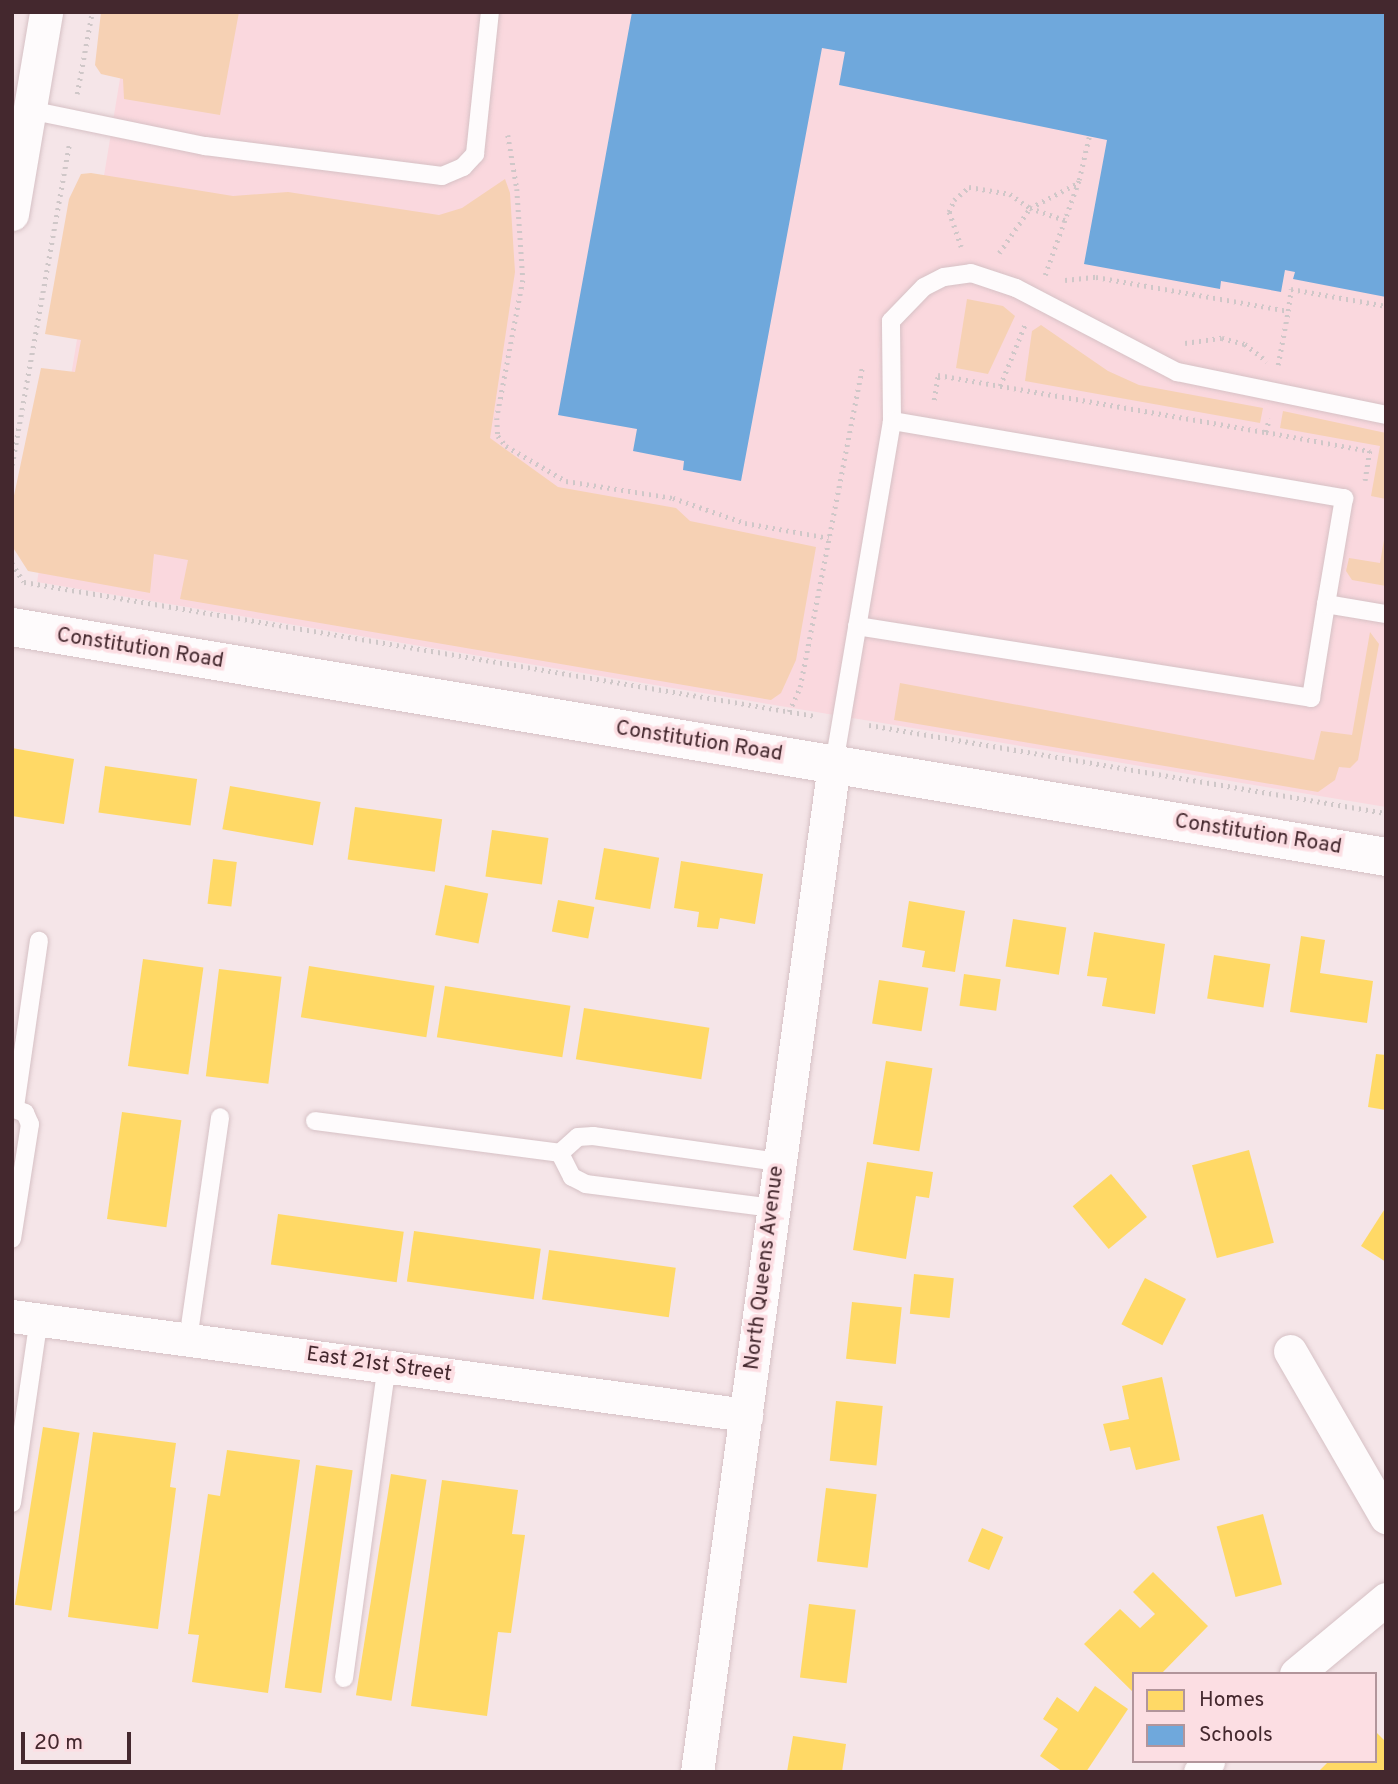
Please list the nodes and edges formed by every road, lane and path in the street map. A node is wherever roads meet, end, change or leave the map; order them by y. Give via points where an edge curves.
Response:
1 (46, 12) edge
2 (92, 12) edge
3 (490, 12) edge
4 (24, 104) edge
5 (73, 118) junction
6 (508, 131) dead end
7 (1089, 137) dead end
8 (1079, 180) junction
9 (1030, 208) junction
10 (12, 214) edge
11 (1065, 220) junction
12 (961, 247) junction
13 (953, 248) dead end
14 (971, 248) dead end
15 (990, 250) dead end
16 (999, 253) junction
17 (1010, 255) dead end
18 (1040, 267) dead end
19 (1047, 271) junction
20 (1065, 280) junction
21 (1074, 286) dead end
22 (1035, 299) junction
23 (1386, 306) edge
24 (1288, 310) junction
25 (1175, 342) dead end
26 (864, 354) dead end
27 (1279, 362) junction
28 (1000, 386) junction
29 (1273, 394) junction
30 (933, 406) dead end
31 (1386, 415) edge
32 (892, 421) junction
33 (1266, 432) junction
34 (12, 465) edge
35 (1363, 491) dead end
36 (829, 538) junction
37 (12, 563) edge
38 (1326, 604) junction
39 (1386, 614) edge
40 (857, 626) junction
41 (12, 627) edge
42 (789, 712) junction
43 (841, 721) junction
44 (834, 764) junction
45 (1386, 813) edge
46 (1386, 855) edge
47 (39, 941) dead end
48 (13, 1107) edge
49 (220, 1116) dead end
50 (315, 1121) dead end
51 (560, 1153) junction
52 (778, 1162) junction
53 (772, 1208) junction
54 (12, 1239) edge
55 (26, 1318) edge
56 (188, 1339) junction
57 (1290, 1351) dead end
58 (387, 1366) junction
59 (746, 1415) junction
60 (12, 1503) edge
61 (1386, 1517) edge
62 (1386, 1600) edge
63 (1298, 1672) edge
64 (344, 1678) dead end
65 (697, 1772) edge

1 - 4 street
2 - 5 path
3 - 5 lane via 475,153 463,167 442,176 205,146
4 - 5 lane
4 - 10 street
5 - 34 path
6 - 36 path via 523,281 497,418 498,436 506,446 566,481 673,498 745,523
7 - 8 path
8 - 9 path via 1071,189
8 - 11 path
9 - 11 path
9 - 12 path via 1010,194 969,187 954,200 950,212
9 - 16 path via 1022,226
11 - 19 path
12 - 13 path
12 - 14 path
15 - 16 path
16 - 17 path
18 - 19 path
19 - 20 path
19 - 22 path
20 - 21 path
20 - 24 path via 1096,277
22 - 28 path
22 - 29 lane via 1177,372
22 - 32 lane via 971,273 944,277 924,287 891,321
23 - 24 path via 1291,289
24 - 27 path
25 - 27 path via 1222,338 1245,344 1267,361
26 - 36 path
27 - 29 path
28 - 30 path via 939,375
28 - 33 path
29 - 31 lane
29 - 33 path
32 - 38 lane via 1344,498
32 - 40 lane
33 - 35 path via 1370,451
36 - 42 path via 800,687
37 - 42 path via 24,582
38 - 39 lane
38 - 40 lane via 1311,698
40 - 43 lane
41 - 44 street, Constitution Road
42 - 43 path
43 - 44 lane
43 - 45 path
44 - 46 street, Constitution Road
44 - 52 street, North Queens Avenue
47 - 48 lane
48 - 54 lane via 25,1113 30,1125
49 - 56 lane
50 - 51 lane
51 - 52 lane via 578,1137 593,1136
51 - 53 lane via 572,1177 586,1184
52 - 53 street, North Queens Avenue
53 - 59 street, North Queens Avenue
55 - 56 street, East 21st Street
55 - 60 lane
56 - 58 street, East 21st Street
57 - 61 street
58 - 59 street, East 21st Street
58 - 64 lane
59 - 65 street, North Queens Avenue
62 - 63 street

